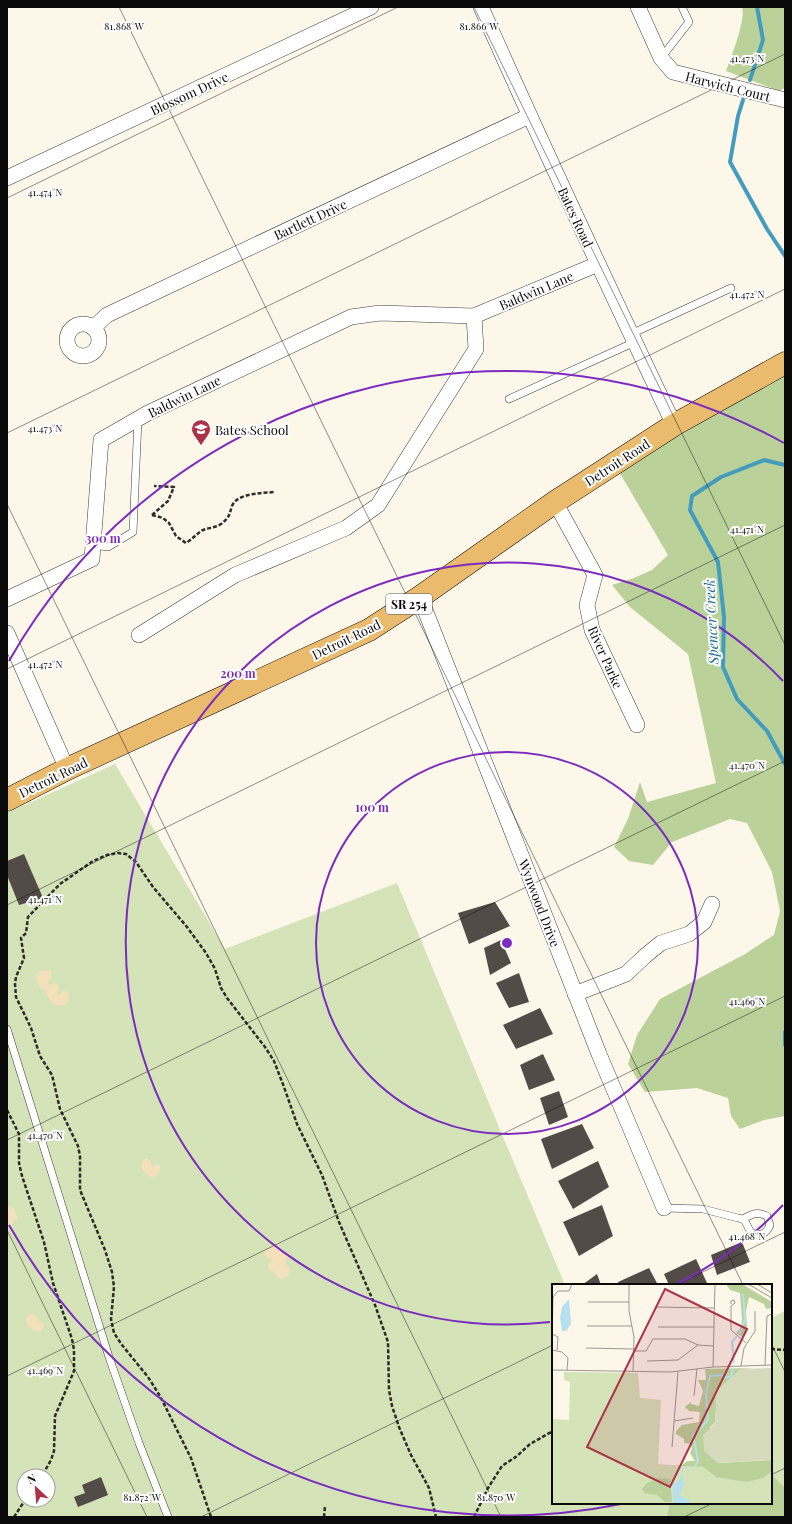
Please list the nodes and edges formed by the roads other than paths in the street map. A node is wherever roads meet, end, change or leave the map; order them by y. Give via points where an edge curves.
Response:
1 (371, 7) edge
2 (481, 7) edge
3 (638, 7) edge
4 (682, 7) edge
5 (661, 58) junction
6 (785, 100) edge
7 (529, 116) junction
8 (7, 178) edge
9 (598, 264) junction
10 (731, 288) dead end
11 (474, 316) junction
12 (93, 328) dead end
13 (633, 338) junction
14 (785, 363) edge
15 (509, 399) dead end
16 (138, 418) junction
17 (674, 424) junction
18 (554, 502) junction
19 (94, 545) junction
20 (420, 597) junction
21 (7, 599) edge
22 (7, 633) edge
23 (139, 635) dead end
24 (637, 725) dead end
25 (67, 769) junction
26 (7, 800) edge
27 (712, 904) dead end
28 (575, 994) junction
29 (7, 1029) edge
30 (664, 1208) joint
31 (743, 1219) dead end
32 (168, 1517) edge

1 - 8 street, Blossom Drive
2 - 7 street, Bates Road
3 - 5 street, Harwich Court
4 - 5 lane via 689,22
5 - 6 street, Harwich Court via 673,72
7 - 9 street, Bates Road
7 - 12 street, Bartlett Drive via 107,315
9 - 11 street, Baldwin Lane
9 - 13 street, Bates Road
10 - 13 lane
11 - 16 street, Baldwin Lane via 380,314 351,317
11 - 23 street via 476,349 378,505 346,528 235,575
13 - 15 lane
13 - 17 street, Bates Road
14 - 17 main road, Detroit Road / SR 254
16 - 19 street, Baldwin Lane via 101,440
16 - 19 lane via 132,532 108,547
17 - 18 main road, Detroit Road / SR 254
18 - 20 main road, Detroit Road / SR 254
18 - 24 street, River Parke via 595,576 587,605 592,630
19 - 21 street, Baldwin Lane via 92,559
20 - 25 main road, Detroit Road / SR 254 via 370,630
20 - 28 street, Wynwood Drive
22 - 25 street
25 - 26 main road, Detroit Road / SR 254
27 - 28 street via 704,922 689,934 661,943 626,974
28 - 30 street, Wynwood Drive
29 - 32 lane via 109,1356
30 - 31 lane via 703,1209

